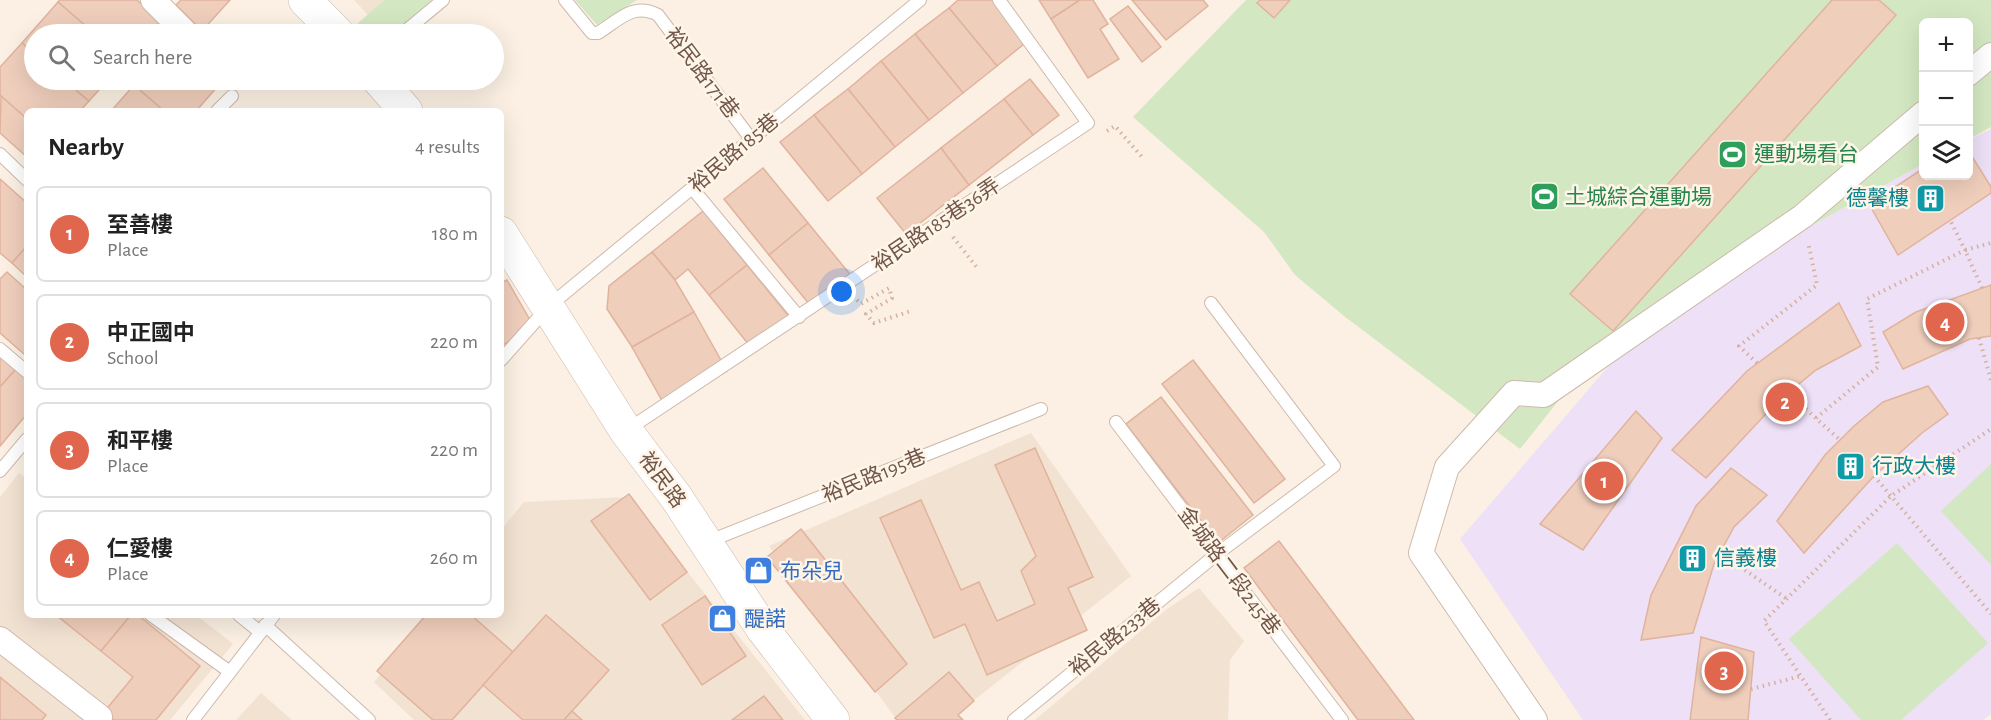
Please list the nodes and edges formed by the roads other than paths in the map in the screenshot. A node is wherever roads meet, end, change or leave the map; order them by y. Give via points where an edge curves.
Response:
1 (153, 0) edge
2 (305, 0) edge
3 (443, 0) edge
4 (565, 0) edge
5 (920, 0) edge
6 (999, 0) edge
7 (177, 24) edge
8 (328, 24) edge
9 (414, 24) edge
10 (1991, 55) edge
11 (1970, 72) edge
12 (388, 90) edge
13 (232, 96) dead end
14 (220, 108) edge
15 (403, 108) edge
16 (1919, 116) edge
17 (751, 140) junction
18 (0, 154) edge
19 (24, 177) edge
20 (692, 188) junction
21 (504, 238) edge
22 (1210, 303) dead end
23 (549, 306) junction
24 (799, 317) junction
25 (0, 348) edge
26 (504, 357) edge
27 (24, 369) edge
28 (1041, 409) dead end
29 (1116, 422) dead end
30 (626, 430) junction
31 (24, 443) edge
32 (0, 471) edge
33 (706, 543) junction
34 (1217, 554) junction
35 (155, 618) edge
36 (245, 618) edge
37 (271, 618) edge
38 (263, 628) junction
39 (0, 639) edge
40 (230, 672) junction
41 (100, 717) dead end
42 (194, 720) edge
43 (369, 720) edge
44 (833, 720) edge
45 (1014, 720) edge
46 (1342, 720) edge
47 (1535, 720) edge

1 - 7 street
2 - 8 street
3 - 9 lane
4 - 17 lane, 裕民路171巷 via 592,33 635,10 646,9 658,15
5 - 17 lane, 裕民路185巷
6 - 24 lane, 裕民路185巷36弄 via 1088,123
10 - 11 street
12 - 15 street
13 - 14 lane
16 - 47 street via 1803,216 1544,395 1514,393 1448,467 1421,553
17 - 20 lane, 裕民路185巷
18 - 19 lane
20 - 23 lane, 裕民路185巷
20 - 24 lane
21 - 23 street, 裕民路
22 - 34 lane, 裕民路233巷 via 1334,466
23 - 26 lane, 裕民路185巷
23 - 30 street, 裕民路
24 - 30 lane, 裕民路185巷36弄
25 - 27 lane
28 - 33 lane, 裕民路195巷
29 - 34 lane, 金城路二段245巷
30 - 33 street, 裕民路
31 - 32 lane
33 - 44 street, 裕民路 via 762,628
34 - 45 lane, 裕民路233巷
34 - 46 lane, 金城路二段245巷
35 - 40 lane
36 - 38 lane
37 - 38 lane
38 - 40 lane
38 - 43 lane
39 - 41 street
40 - 42 lane

